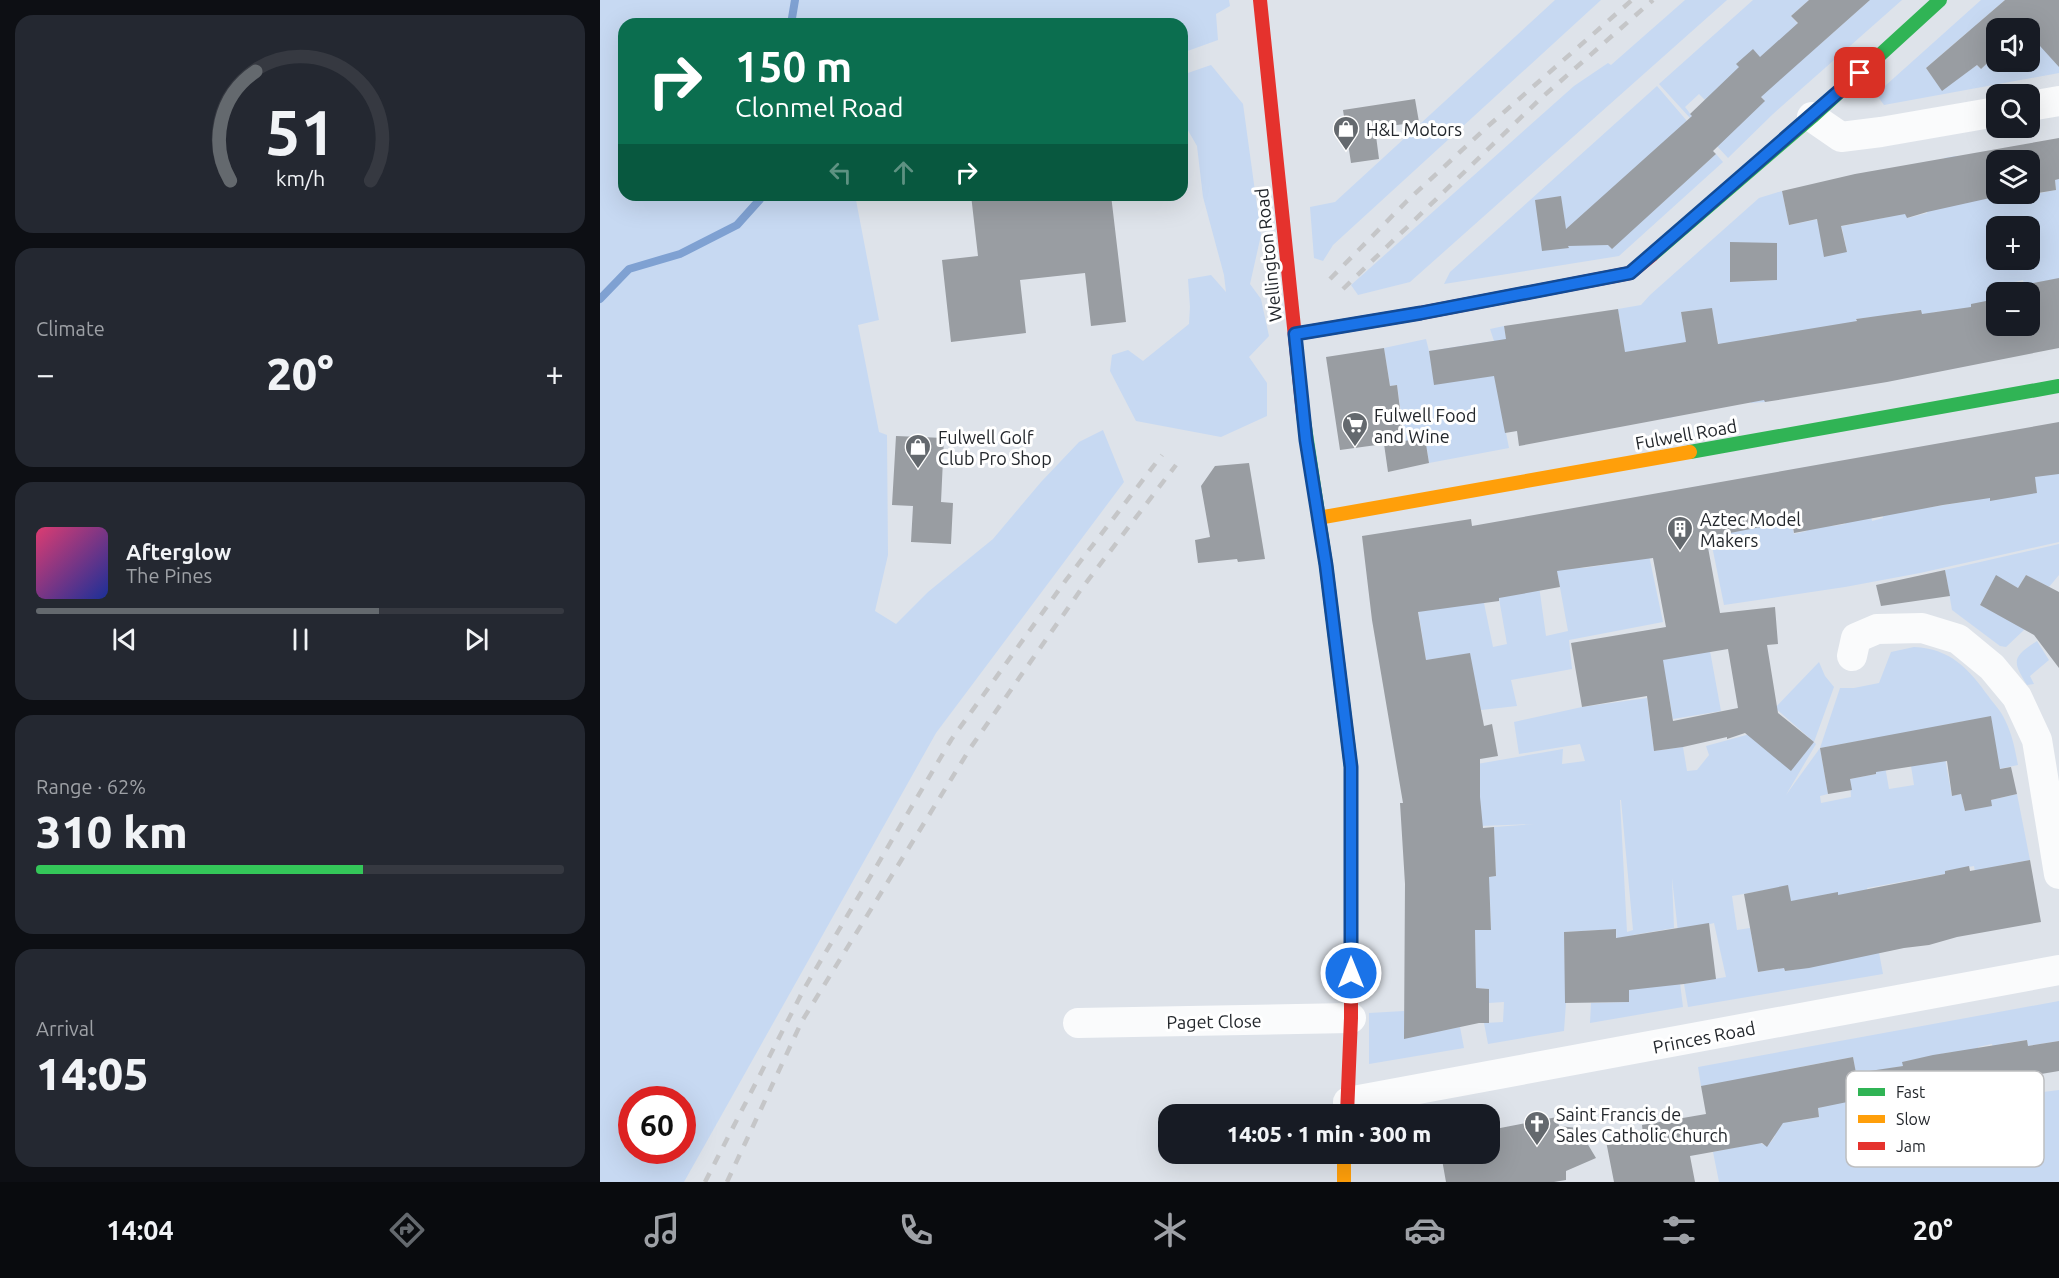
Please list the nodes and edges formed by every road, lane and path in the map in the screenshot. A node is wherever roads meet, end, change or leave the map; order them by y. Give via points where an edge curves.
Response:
1 (1260, 0) edge
2 (1940, 0) edge
3 (2059, 101) edge
4 (2040, 104) edge
5 (1986, 114) edge
6 (1812, 117) junction
7 (1295, 334) junction
8 (2059, 386) edge
9 (1318, 518) junction
10 (1852, 656) dead end
11 (2059, 874) edge
12 (2059, 970) edge
13 (1351, 1018) junction
14 (1078, 1023) dead end
15 (1348, 1104) edge
16 (1369, 1104) edge
17 (1344, 1164) edge
18 (1344, 1182) edge

1 - 7 street, Wellington Road
2 - 6 street
3 - 4 street
5 - 6 street via 1841,137
6 - 7 street via 1630,273
7 - 9 street, Wellington Road
8 - 9 street, Fulwell Road
9 - 13 street, Wellington Road via 1351,767
10 - 11 street via 1856,638 1877,629 1922,628 1958,639 1992,667 2016,697 2037,740
12 - 16 street, Princes Road
13 - 14 street, Paget Close
13 - 15 street, Wellington Road
17 - 18 street

